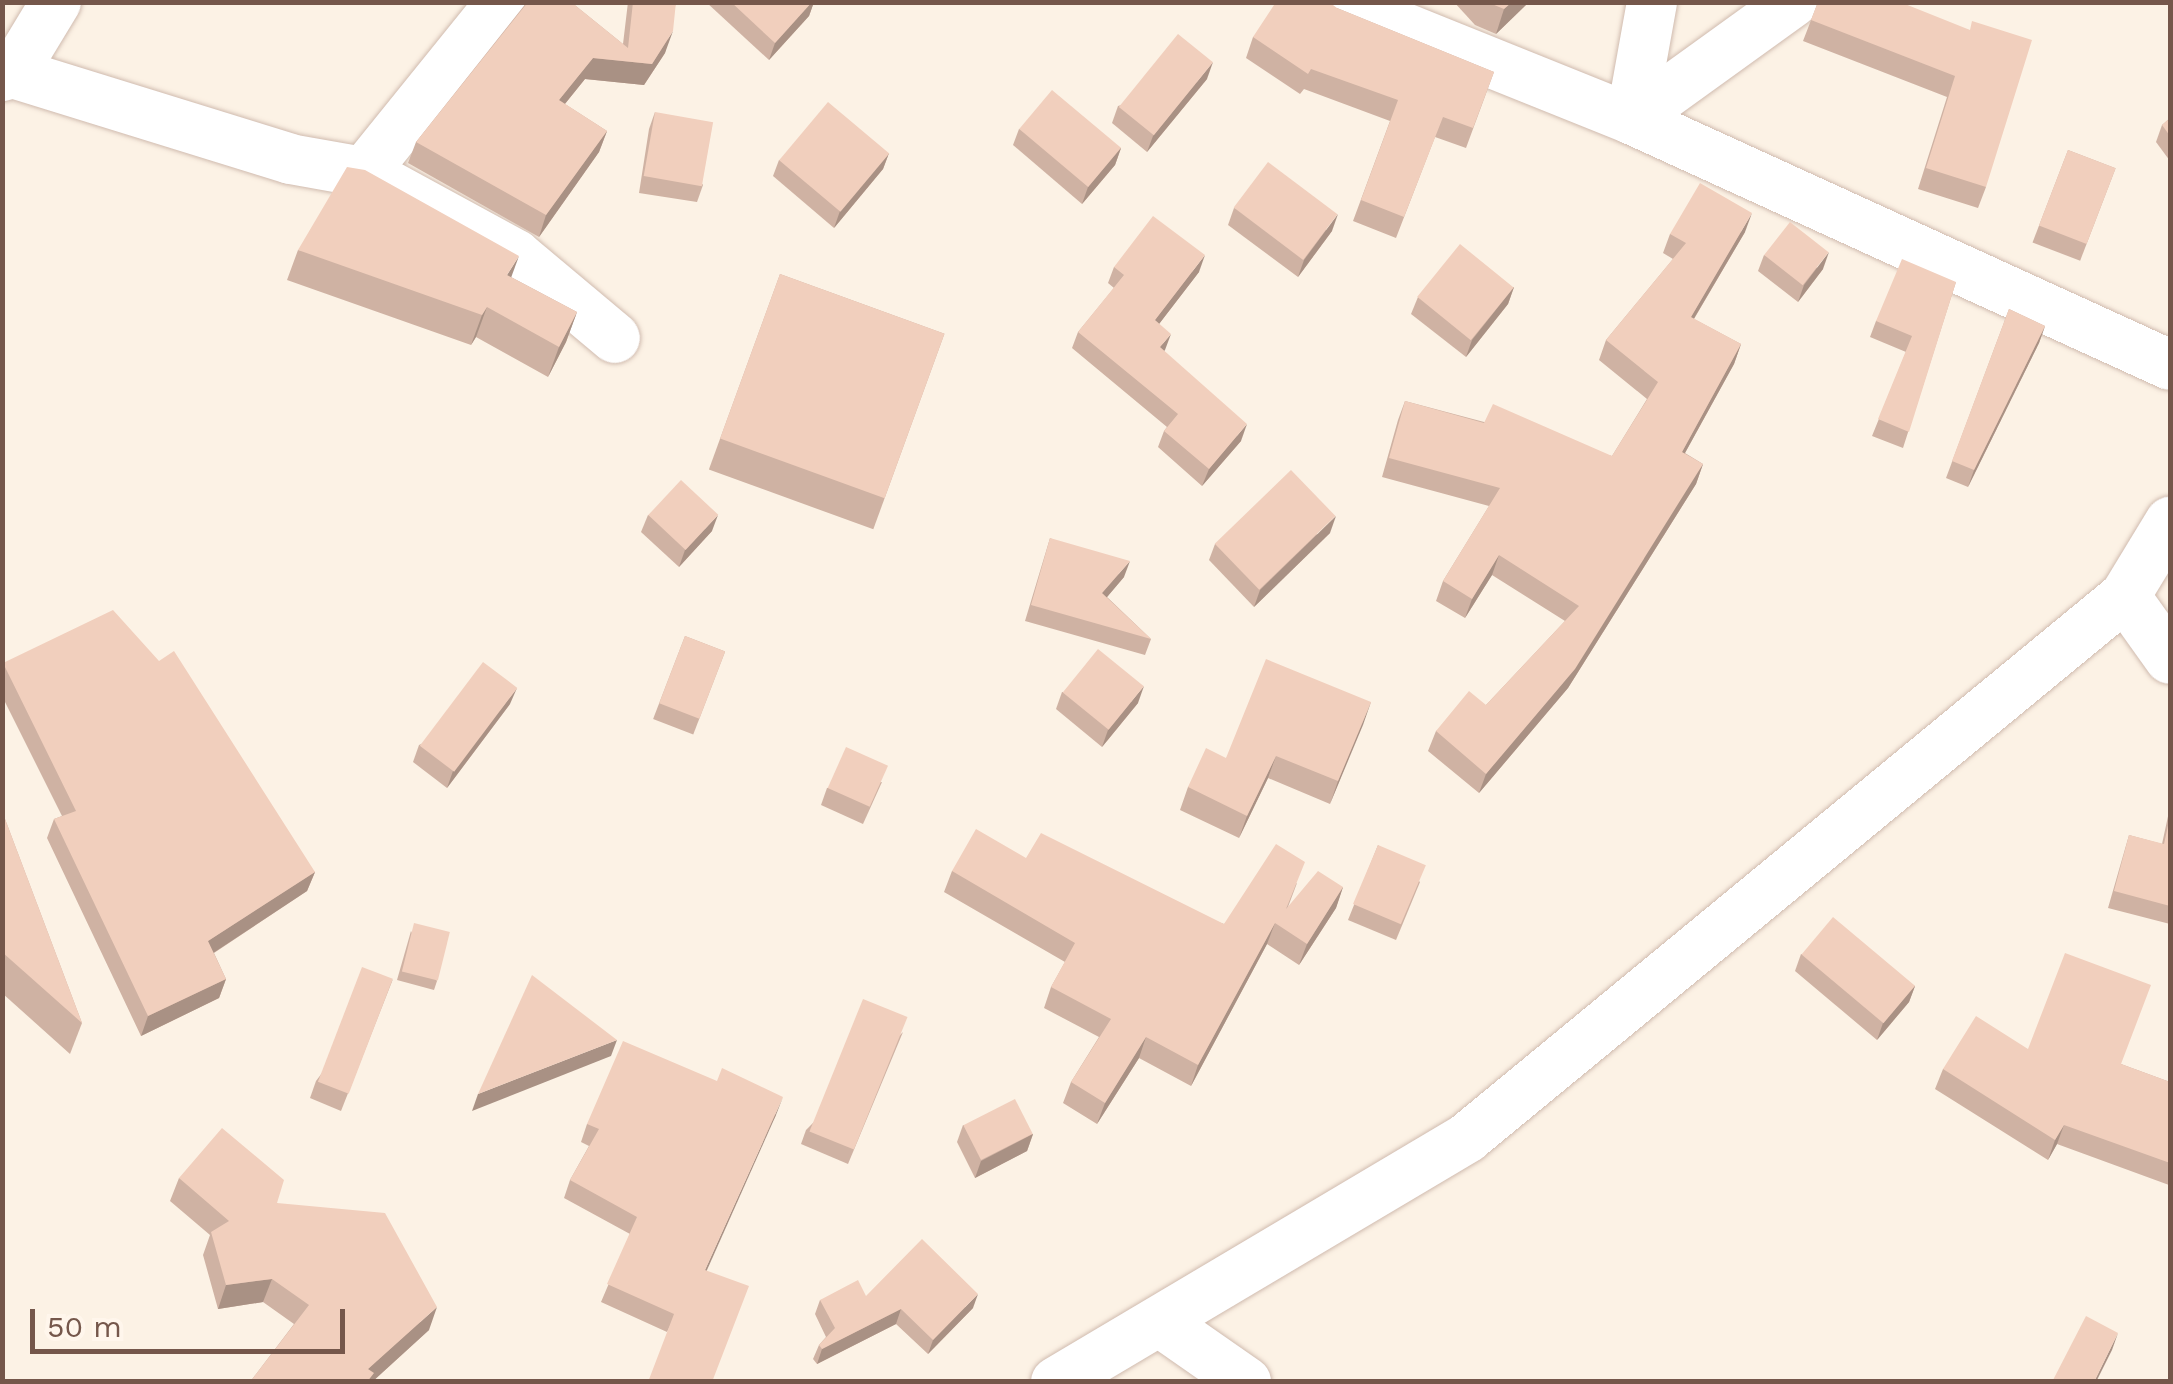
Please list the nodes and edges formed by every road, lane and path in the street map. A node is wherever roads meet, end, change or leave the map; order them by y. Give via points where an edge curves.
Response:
1 (56, 2) edge
2 (500, 2) edge
3 (1340, 2) edge
4 (1652, 2) edge
5 (1793, 2) edge
6 (8, 74) edge
7 (1631, 119) junction
8 (364, 172) junction
9 (615, 338) dead end
10 (2170, 365) edge
11 (2170, 522) edge
12 (2124, 596) junction
13 (2170, 659) edge
14 (1160, 1322) junction
15 (1056, 1382) edge
16 (1246, 1382) edge

1 - 6 street
2 - 8 street
3 - 7 street
4 - 7 street
5 - 7 street
6 - 8 street via 290,159
7 - 10 street
8 - 9 street via 516,255
11 - 12 street
12 - 13 street
12 - 14 street via 1468,1136
14 - 15 street
14 - 16 street

